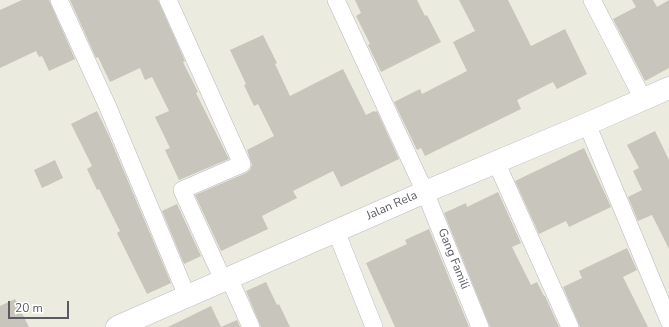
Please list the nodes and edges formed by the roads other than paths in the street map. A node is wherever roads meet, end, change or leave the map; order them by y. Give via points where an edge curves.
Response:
1 (59, 0) edge
2 (168, 0) edge
3 (336, 0) edge
4 (592, 0) edge
5 (669, 88) edge
6 (643, 99) junction
7 (587, 124) junction
8 (496, 162) junction
9 (425, 192) junction
10 (336, 231) junction
11 (226, 279) junction
12 (187, 296) junction
13 (669, 321) edge
14 (117, 327) edge
15 (251, 327) edge
16 (374, 327) edge
17 (480, 327) edge
18 (570, 327) edge

1 - 12 street via 107,104
2 - 11 street via 242,164 182,190
3 - 9 street, Gang Famili
4 - 6 street
5 - 6 street, Jalan Rela
6 - 7 street, Jalan Rela
7 - 8 street, Jalan Rela
7 - 13 street
8 - 9 street, Jalan Rela
8 - 18 street
9 - 10 street, Jalan Rela
9 - 17 street, Gang Famili
10 - 11 street, Jalan Rela
10 - 16 street
11 - 12 street, Jalan Rela
11 - 15 street
12 - 14 street, Jalan Rela

